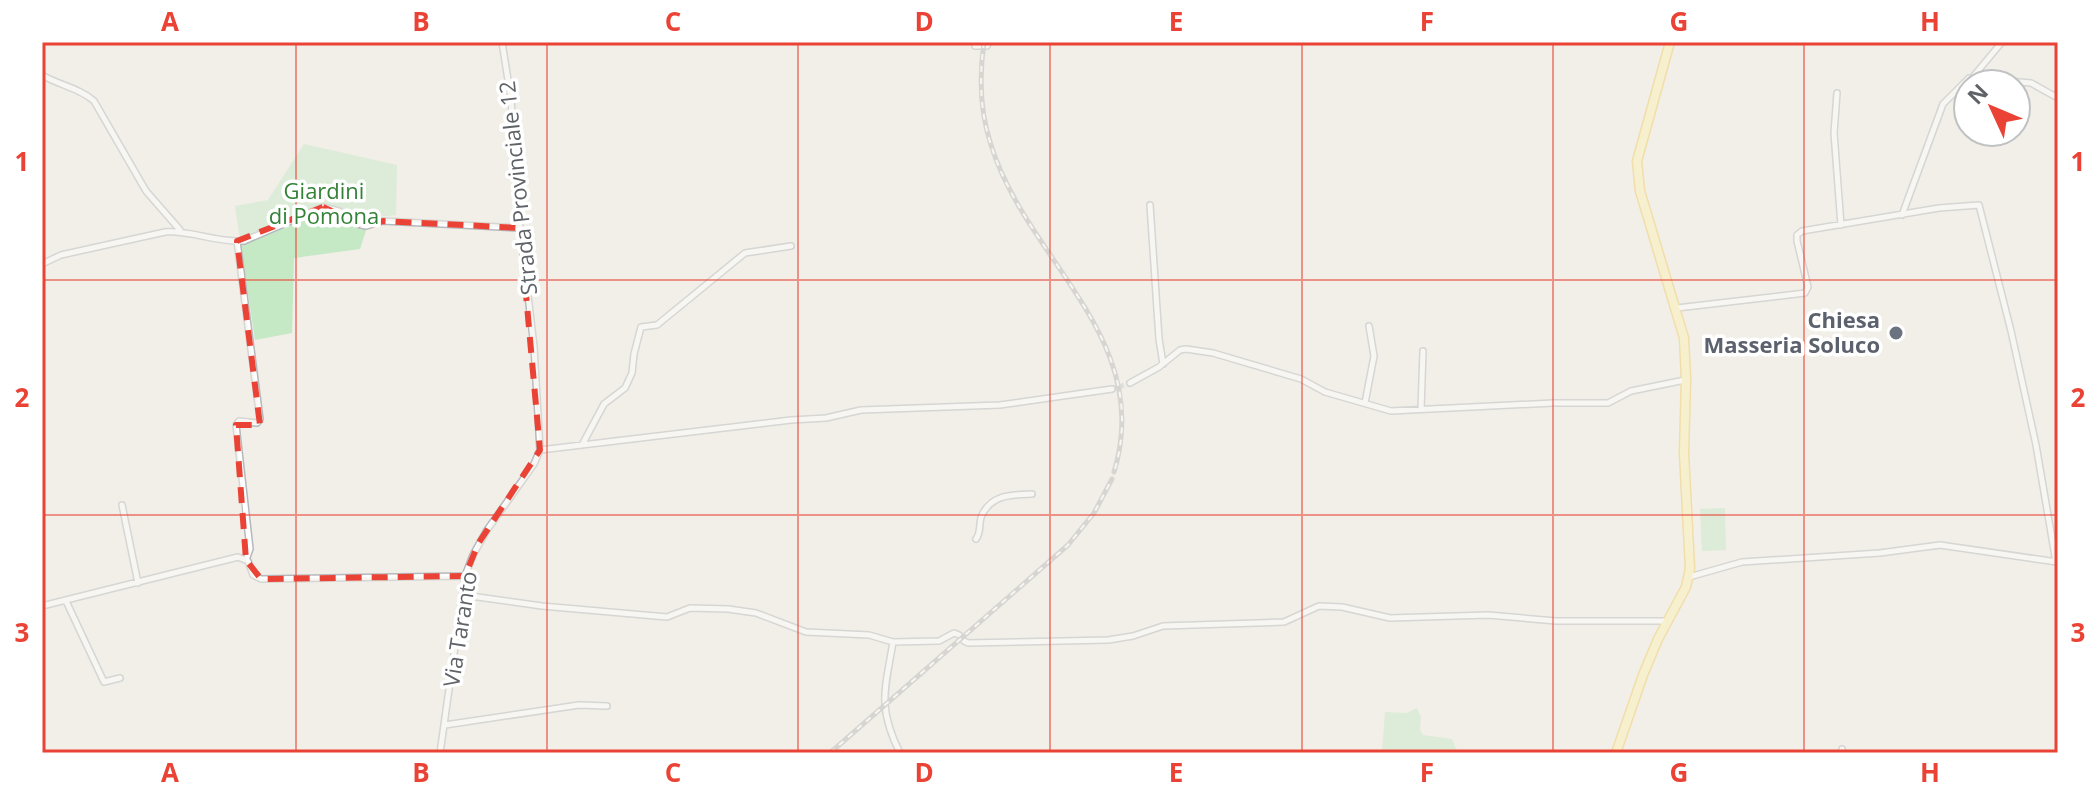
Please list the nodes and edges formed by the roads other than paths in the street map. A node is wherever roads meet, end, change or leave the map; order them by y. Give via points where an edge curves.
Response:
1 (502, 42) edge
2 (989, 42) edge
3 (1670, 42) edge
4 (2002, 42) edge
5 (975, 46) dead end
6 (1980, 68) edge
7 (42, 75) edge
8 (2032, 84) edge
9 (1837, 93) dead end
10 (1952, 95) edge
11 (2058, 98) edge
12 (1150, 205) dead end
13 (1902, 215) junction
14 (1841, 225) junction
15 (520, 228) junction
16 (181, 231) junction
17 (237, 241) junction
18 (791, 246) dead end
19 (42, 264) edge
20 (1677, 308) junction
21 (1369, 326) dead end
22 (1423, 351) dead end
23 (1163, 364) junction
24 (1686, 379) junction
25 (1130, 383) tunnel mouth
26 (1112, 389) tunnel mouth
27 (1365, 403) junction
28 (1421, 409) junction
29 (582, 445) junction
30 (540, 450) junction
31 (1032, 494) dead end
32 (122, 505) dead end
33 (976, 539) dead end
34 (246, 560) junction
35 (2057, 562) edge
36 (465, 576) junction
37 (1689, 577) junction
38 (138, 583) junction
39 (463, 595) junction
40 (66, 601) junction
41 (42, 606) edge
42 (1669, 621) junction
43 (959, 635) dead end
44 (964, 641) dead end
45 (893, 642) junction
46 (120, 678) dead end
47 (607, 706) dead end
48 (445, 725) junction
49 (440, 753) edge
50 (900, 753) edge
51 (1616, 753) edge

1 - 15 street, Strada Provinciale 12
2 - 5 street
3 - 20 main road via 1637,161 1640,191
4 - 6 street
7 - 16 street via 94,101 146,191
8 - 11 street
9 - 14 street via 1834,133
10 - 13 street via 1943,104
12 - 23 street
13 - 14 street
13 - 35 street via 1981,206
14 - 20 street via 1797,235 1809,289 1805,293
15 - 17 street via 383,221 366,226 323,207
15 - 30 street, Strada Provinciale 12
16 - 17 street
16 - 19 street via 61,255
17 - 34 street via 260,419 236,425 250,549
18 - 29 street via 745,253 657,325 641,327 625,388 604,404
20 - 24 main road
21 - 27 street via 1374,356
22 - 28 street
23 - 25 street
23 - 27 street via 1180,350 1213,353
24 - 28 street via 1631,391 1608,403
24 - 37 main road
26 - 29 street via 1000,405 861,410
27 - 28 street via 1382,410
29 - 30 street
30 - 36 street, Via Taranto via 478,544
31 - 33 street via 992,503 981,516
32 - 38 street
34 - 36 street via 261,579
34 - 38 street via 238,557
35 - 37 street via 1940,545 1742,562
36 - 39 street, Via Taranto
37 - 42 main road
38 - 40 street
39 - 45 street via 667,617 690,608 728,609 756,613 806,632 869,635
39 - 48 street, Via Taranto
40 - 41 street
40 - 46 street via 104,682
42 - 44 street via 1488,615 1390,618 1319,606 1284,622 1163,626 1108,640
42 - 51 main road via 1643,675
43 - 45 street
45 - 50 street via 884,706
47 - 48 street via 579,705
48 - 49 street, Via Taranto

